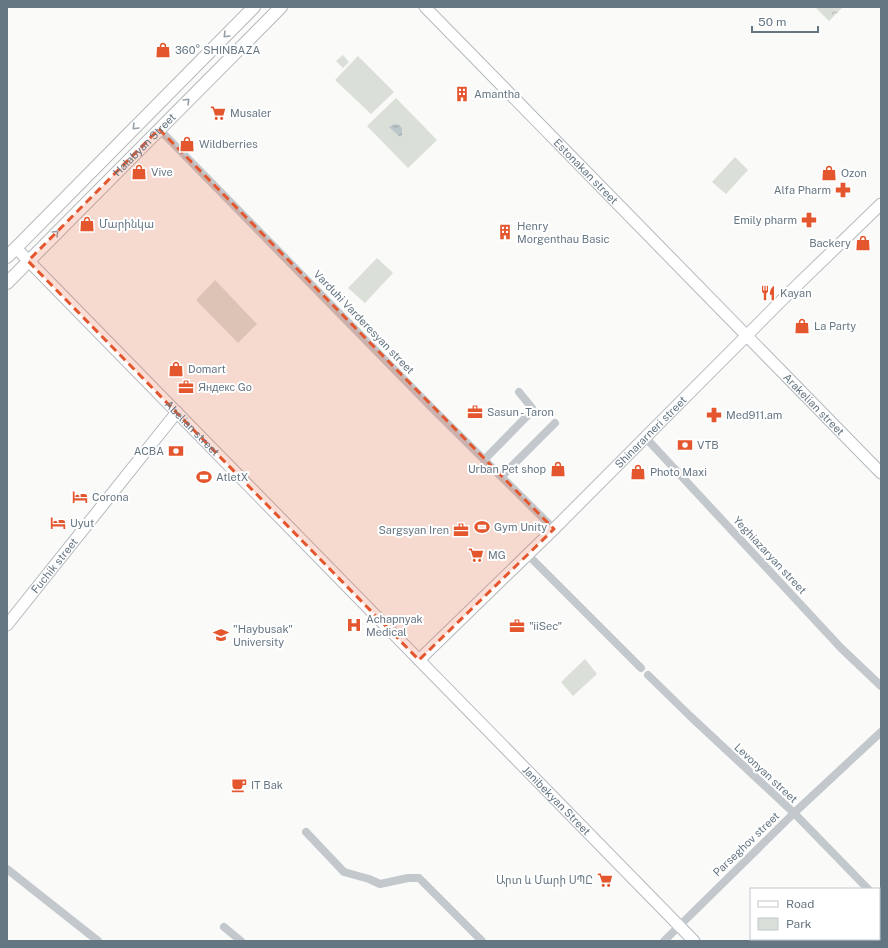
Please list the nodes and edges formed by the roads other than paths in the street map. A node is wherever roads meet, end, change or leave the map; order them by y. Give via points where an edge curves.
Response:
1 (254, 7) edge
2 (281, 7) edge
3 (425, 7) edge
4 (158, 129) junction
5 (881, 204) edge
6 (16, 248) junction
7 (7, 257) edge
8 (28, 261) junction
9 (7, 283) edge
10 (746, 336) junction
11 (519, 392) dead end
12 (177, 412) junction
13 (555, 423) dead end
14 (645, 437) junction
15 (484, 460) junction
16 (881, 473) edge
17 (502, 476) junction
18 (554, 529) junction
19 (528, 555) junction
20 (7, 625) edge
21 (419, 660) junction
22 (641, 668) dead end
23 (648, 675) dead end
24 (881, 686) edge
25 (881, 732) edge
26 (794, 813) junction
27 (306, 832) dead end
28 (7, 869) edge
29 (867, 888) edge
30 (679, 926) junction
31 (224, 927) dead end
32 (98, 941) edge
33 (241, 941) edge
34 (482, 941) edge
35 (664, 941) edge
36 (694, 941) edge

1 -> 6 main road, Halabyan Street
4 -> 2 main road, Halabyan Street
3 - 10 street, Estonakan street
8 -> 4 main road, Halabyan Street
4 - 15 street, Varduhi Varderesyan street
5 - 10 street, Shinararneri street
6 - 7 main road, Halabyan Street
6 - 8 street, Abelian street
8 - 9 main road, Halabyan Street
8 - 12 street, Abelian street
10 - 14 street, Shinararneri street
10 - 16 street, Arakelian street
11 - 15 street via 532,411
12 - 20 street, Fuchik street
12 - 21 street, Abelian street
13 - 17 street
14 - 18 street, Shinararneri street
14 - 24 street, Yeghiazaryan street via 842,648
15 - 17 street, Varduhi Varderesyan street
17 - 18 street, Varduhi Varderesyan street
18 - 19 street, Shinararneri street
19 - 21 street, Shinararneri street
19 - 22 street
21 - 30 street, Janibekyan Street
23 - 26 street, Levonyan street
25 - 26 street, Parseghov street
26 - 29 street, Levonyan street
26 - 30 street, Parseghov street
27 - 34 street via 341,869 349,874 380,884 419,878
28 - 32 street
30 - 35 street, Parseghov street
30 - 36 street, Janibekyan Street
31 - 33 street

